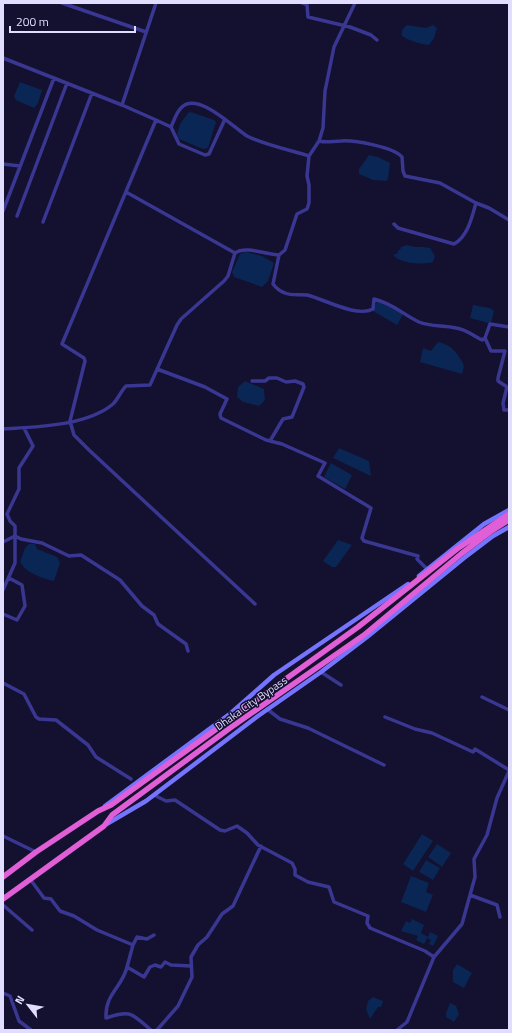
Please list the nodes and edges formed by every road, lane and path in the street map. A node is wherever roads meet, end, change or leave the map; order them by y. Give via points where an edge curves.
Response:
1 (62, 3) edge
2 (156, 3) edge
3 (302, 3) edge
4 (355, 3) edge
5 (344, 25) junction
6 (146, 32) junction
7 (377, 40) dead end
8 (3, 58) edge
9 (54, 78) junction
10 (67, 83) junction
11 (92, 93) junction
12 (122, 105) junction
13 (225, 118) junction
14 (156, 120) junction
15 (171, 127) junction
16 (319, 141) junction
17 (309, 156) junction
18 (3, 164) edge
19 (20, 166) junction
20 (126, 192) junction
21 (476, 203) junction
22 (3, 211) edge
23 (17, 216) dead end
24 (509, 220) edge
25 (43, 222) dead end
26 (394, 224) dead end
27 (235, 253) junction
28 (279, 255) junction
29 (509, 327) edge
30 (485, 338) junction
31 (157, 369) junction
32 (252, 381) dead end
33 (509, 410) edge
34 (70, 421) junction
35 (24, 428) junction
36 (3, 429) edge
37 (270, 441) junction
38 (509, 510) edge
39 (509, 514) edge
40 (509, 520) edge
41 (509, 527) edge
42 (15, 536) junction
43 (3, 542) edge
44 (427, 569) junction
45 (9, 578) junction
46 (3, 590) edge
47 (255, 604) dead end
48 (3, 614) edge
49 (188, 650) dead end
50 (321, 672) junction
51 (3, 683) edge
52 (341, 685) dead end
53 (482, 697) dead end
54 (267, 709) junction
55 (509, 710) edge
56 (384, 717) dead end
57 (384, 765) dead end
58 (509, 771) edge
59 (131, 778) dead end
60 (154, 795) junction
61 (100, 810) junction
62 (104, 826) junction
63 (3, 836) edge
64 (261, 846) junction
65 (36, 852) junction
66 (3, 877) edge
67 (30, 879) junction
68 (470, 895) junction
69 (3, 899) edge
70 (3, 905) edge
71 (500, 917) dead end
72 (32, 930) dead end
73 (154, 935) dead end
74 (133, 945) junction
75 (434, 957) junction
76 (191, 966) junction
77 (126, 967) junction
78 (3, 993) edge
79 (31, 1030) edge
80 (152, 1030) edge
81 (157, 1030) edge
82 (397, 1030) edge

1 - 6 street
2 - 6 street
3 - 5 street via 307,5 308,17
4 - 5 street
5 - 7 street via 371,35
5 - 16 street via 334,47
6 - 12 street
8 - 9 street
9 - 10 street
9 - 19 street
10 - 11 street
10 - 23 street
11 - 12 street
11 - 25 street
12 - 14 street
13 - 15 street via 204,106 184,105
13 - 15 street via 209,154 205,155 179,144
13 - 17 street via 248,136
14 - 15 street
14 - 20 street
16 - 17 street
16 - 21 street via 352,142 396,152 402,157 402,171 405,176 440,183
17 - 28 street via 309,203 307,209 297,214 284,250
18 - 19 street
19 - 22 street
20 - 27 street
20 - 34 street via 62,344 85,361
21 - 24 street
21 - 26 street via 465,232 454,244 398,228
27 - 28 street via 255,251
27 - 31 street via 224,281 181,319
28 - 30 street via 273,284 290,295 313,297 360,312 373,309 374,300 399,309 420,322 456,328 482,340
29 - 30 street via 490,324
30 - 33 street via 491,351 505,351 498,381 507,387 503,403 504,410
31 - 34 street via 150,385 126,386 114,403 98,414
31 - 37 street via 205,387 226,399 221,418
32 - 37 street via 276,378 286,382 295,381 304,387 292,417 283,419
34 - 35 street via 50,427
34 - 47 street via 74,435 89,450
35 - 36 street
35 - 42 street via 33,446 19,468 19,489 7,514 15,526
37 - 44 street via 325,463 318,476 371,508 362,538 364,541 418,556
38 - 44 main road via 484,524
39 - 61 highway, Dhaka City Bypass via 463,545 352,631 111,805
40 - 62 highway, Dhaka City Bypass via 461,554 364,635 230,728 112,815
41 - 50 main road via 464,558
42 - 43 street
42 - 45 street via 15,563
42 - 49 street via 42,543 69,556 81,556 120,580 154,616 158,624 186,644
44 - 61 main road via 274,675 231,712
45 - 46 street
45 - 48 street via 22,585 25,606 17,620
50 - 52 street
50 - 54 main road
51 - 59 street via 24,694 36,717 56,720 88,745 96,757
53 - 55 street
54 - 57 street via 280,719 308,728
54 - 60 main road
56 - 58 street via 432,733 472,752 475,749
58 - 68 street via 497,798 487,835 474,860 475,877
60 - 62 main road
60 - 64 street via 166,801 175,800 220,830 225,831 237,826
61 - 65 highway, Dhaka City Bypass
62 - 67 highway, Dhaka City Bypass
63 - 65 street
64 - 75 street via 292,863 296,869 295,875 308,882 329,887 334,902 368,916 367,923 370,928
64 - 76 street via 233,906 222,914 207,937 198,945
65 - 66 highway, Dhaka City Bypass
67 - 69 highway, Dhaka City Bypass
67 - 74 street via 39,893 44,898 51,899 60,911
68 - 71 street via 497,905
68 - 75 street via 462,924
70 - 72 street
73 - 74 street via 147,939 138,937
74 - 77 street
75 - 82 street via 407,1022
76 - 77 street via 164,962 161,967 150,967 144,977
76 - 81 street via 192,976 178,1006
77 - 80 street via 124,977 106,1006 106,1018 120,1013 132,1014
78 - 79 street via 10,996 19,1021

